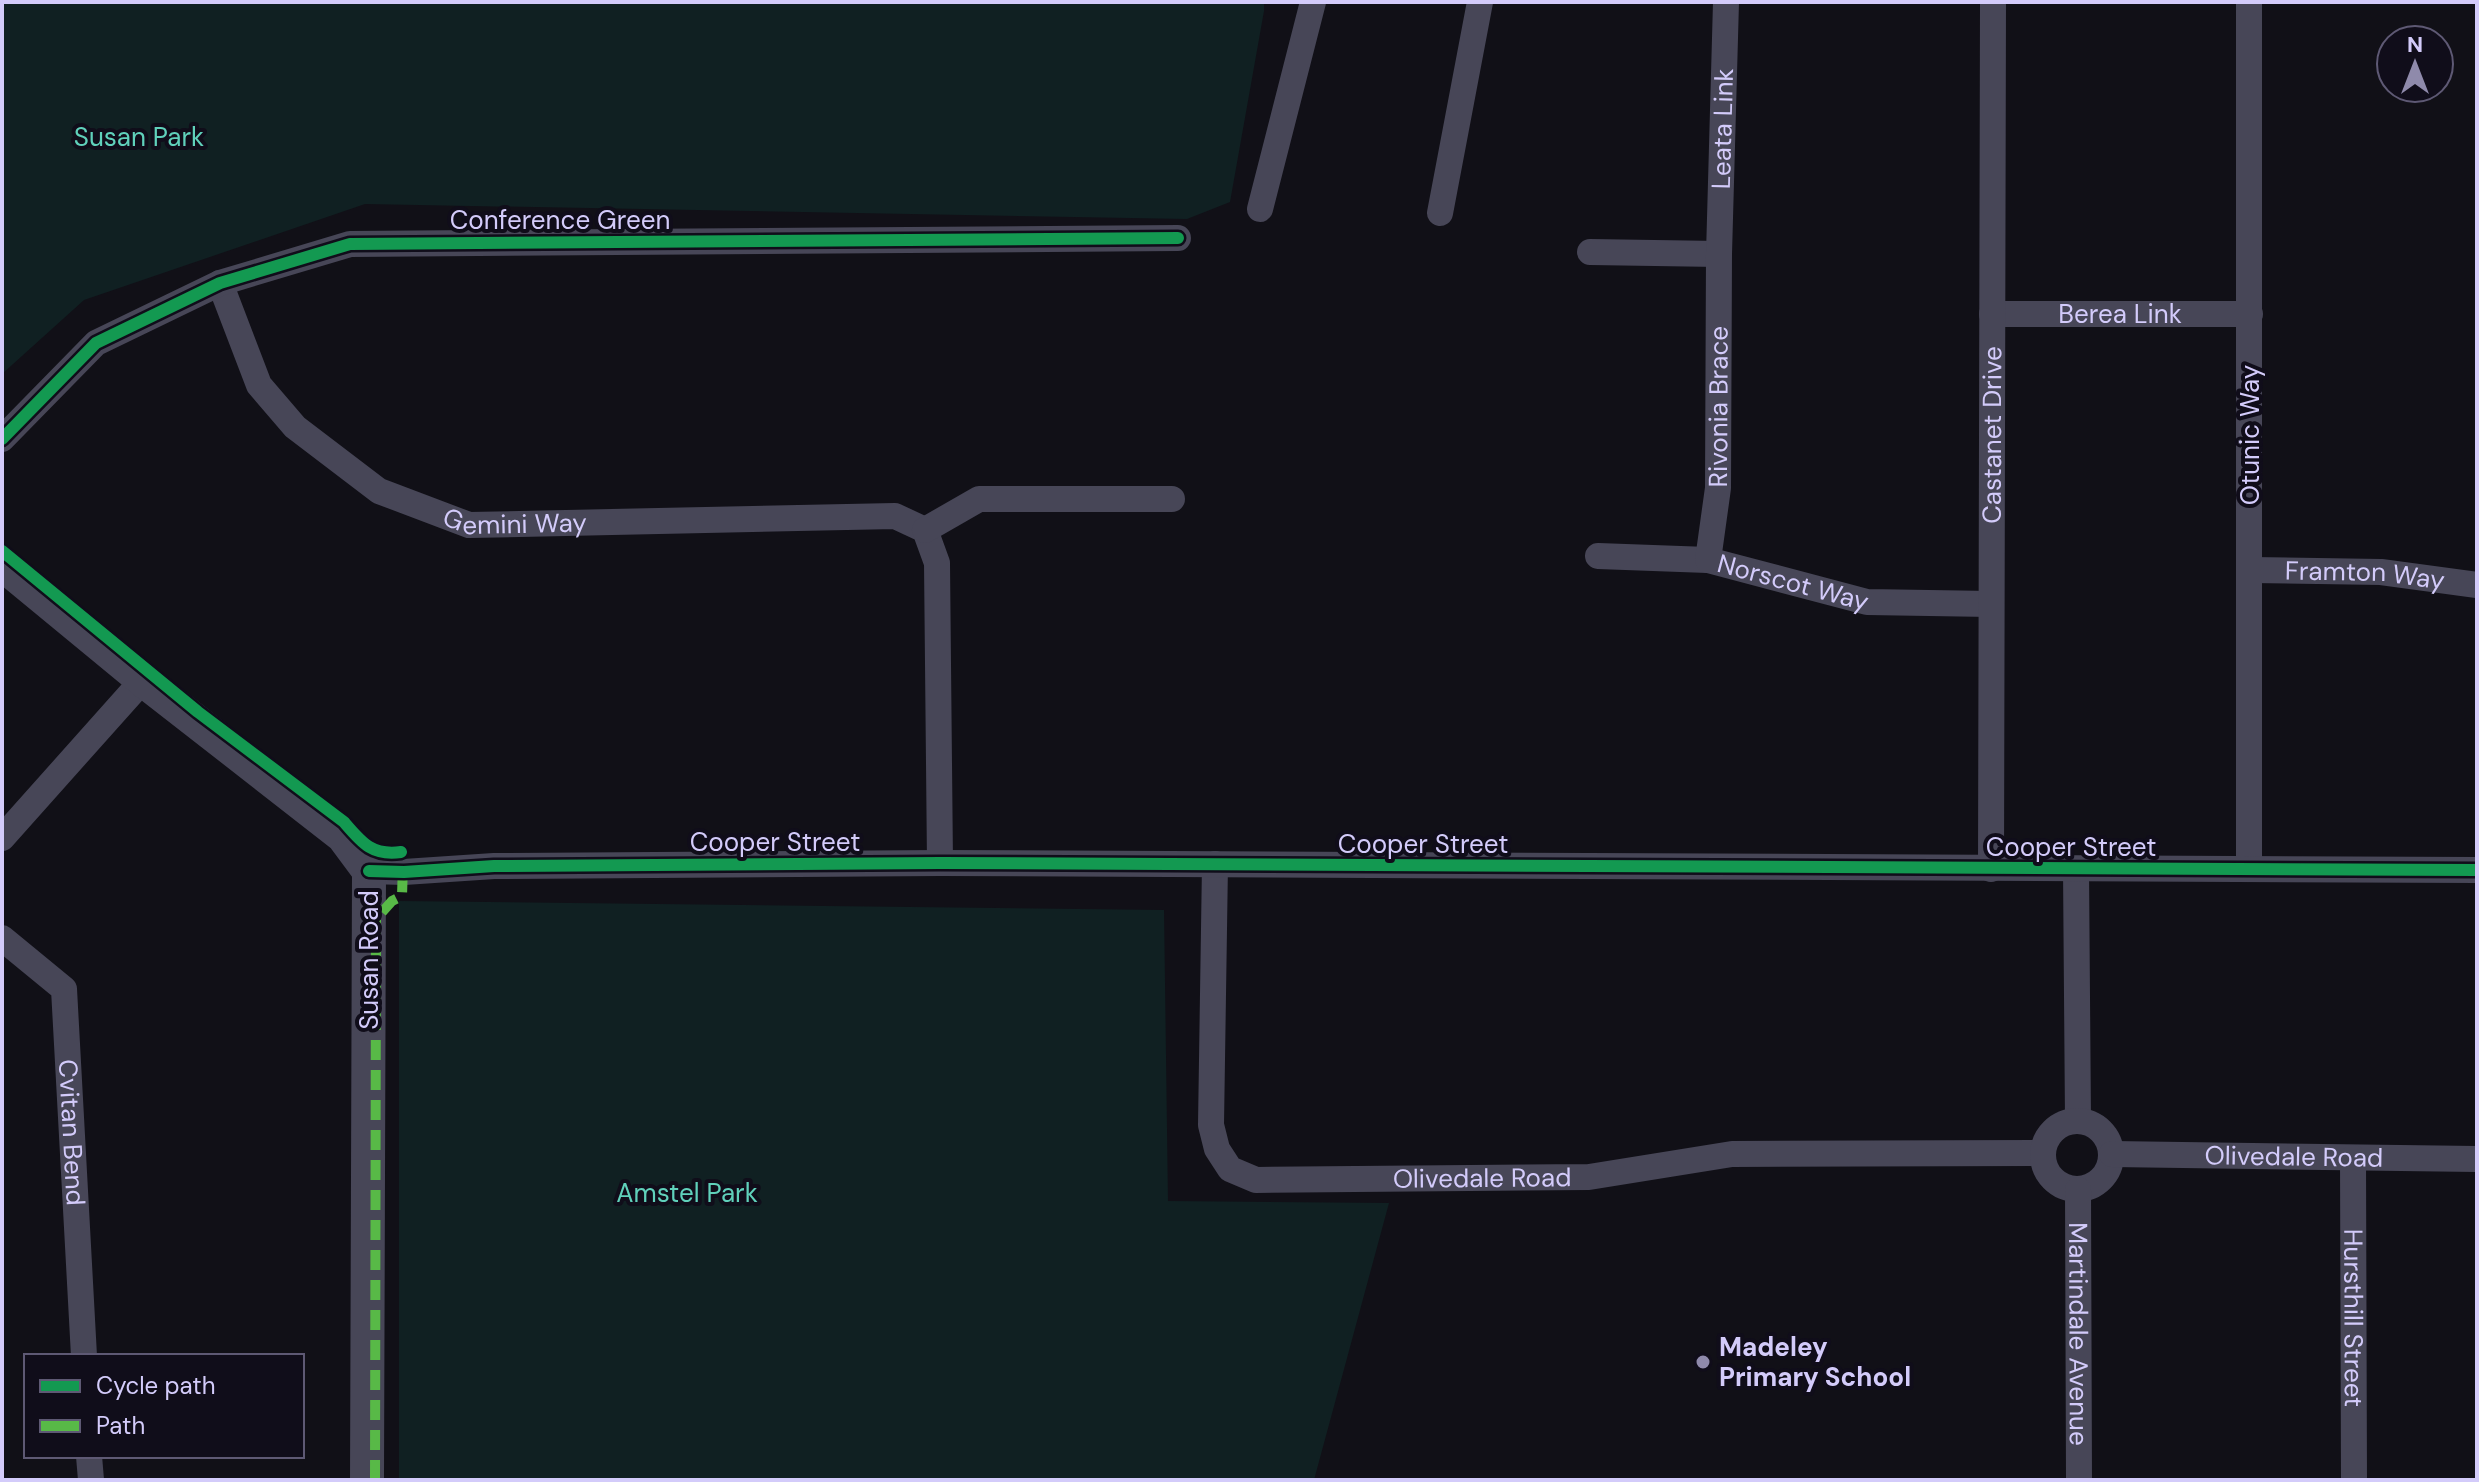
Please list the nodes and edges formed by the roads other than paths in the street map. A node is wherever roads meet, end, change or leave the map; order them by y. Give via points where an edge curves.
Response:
1 (1312, 2) edge
2 (1480, 2) edge
3 (1726, 2) edge
4 (1993, 2) edge
5 (2249, 2) edge
6 (1260, 209) dead end
7 (1440, 213) dead end
8 (1178, 238) dead end
9 (1590, 252) dead end
10 (1719, 254) junction
11 (220, 283) junction
12 (1992, 314) junction
13 (2250, 314) junction
14 (2, 439) edge
15 (1172, 499) dead end
16 (925, 530) junction
17 (1598, 556) dead end
18 (1708, 560) junction
19 (2, 564) edge
20 (2251, 570) junction
21 (2477, 585) edge
22 (1991, 604) junction
23 (143, 680) junction
24 (2, 838) edge
25 (940, 863) junction
26 (1215, 864) junction
27 (1991, 869) junction
28 (2076, 869) junction
29 (2249, 869) junction
30 (2477, 870) edge
31 (369, 871) junction
32 (2, 938) edge
33 (2078, 1121) junction
34 (2042, 1153) junction
35 (2112, 1154) junction
36 (2353, 1158) junction
37 (2477, 1159) edge
38 (2078, 1190) junction
39 (84, 1354) edge
40 (89, 1458) edge
41 (91, 1480) edge
42 (367, 1480) edge
43 (2079, 1480) edge
44 (2354, 1480) edge

1 - 6 street
2 - 7 street
3 - 10 street, Leata Link
4 - 12 street, Castanet Drive
5 - 13 street, Otunic Way
8 - 11 street, Conference Green via 350,244
9 - 10 street
10 - 18 street, Rivonia Brace via 1718,488
11 - 14 street, Conference Green via 96,343
11 - 16 street, Gemini Way via 259,385 295,427 379,491 469,525 895,516
12 - 13 street, Berea Link
12 - 22 street, Castanet Drive
13 - 20 street, Otunic Way
15 - 16 street via 979,499
16 - 25 street via 937,563
17 - 18 street, Norscot Way
18 - 22 street, Norscot Way via 1867,602
19 - 23 street, Susan Road
20 - 21 street, Framton Way via 2381,572
20 - 29 street, Otunic Way
22 - 27 street, Castanet Drive
23 - 24 street
23 - 31 street, Susan Road via 343,836
25 - 26 street, Cooper Street
25 - 31 street, Cooper Street
26 - 27 street, Cooper Street
26 - 34 street, Olivedale Road via 1211,1125 1217,1149 1230,1169 1256,1180 1589,1177 1732,1154
27 - 28 street, Cooper Street
28 - 29 street, Cooper Street
28 - 33 street
29 - 30 street, Cooper Street
31 - 42 street, Susan Road
32 - 39 street, Cvitan Bend via 64,989
33 - 34 street via 2052,1131
33 - 35 street via 2100,1129
34 - 38 street via 2055,1182
35 - 36 street, Olivedale Road
35 - 38 street via 2104,1177
36 - 37 street, Olivedale Road
36 - 44 street, Hursthill Street
38 - 43 street, Martindale Avenue
40 - 41 street

